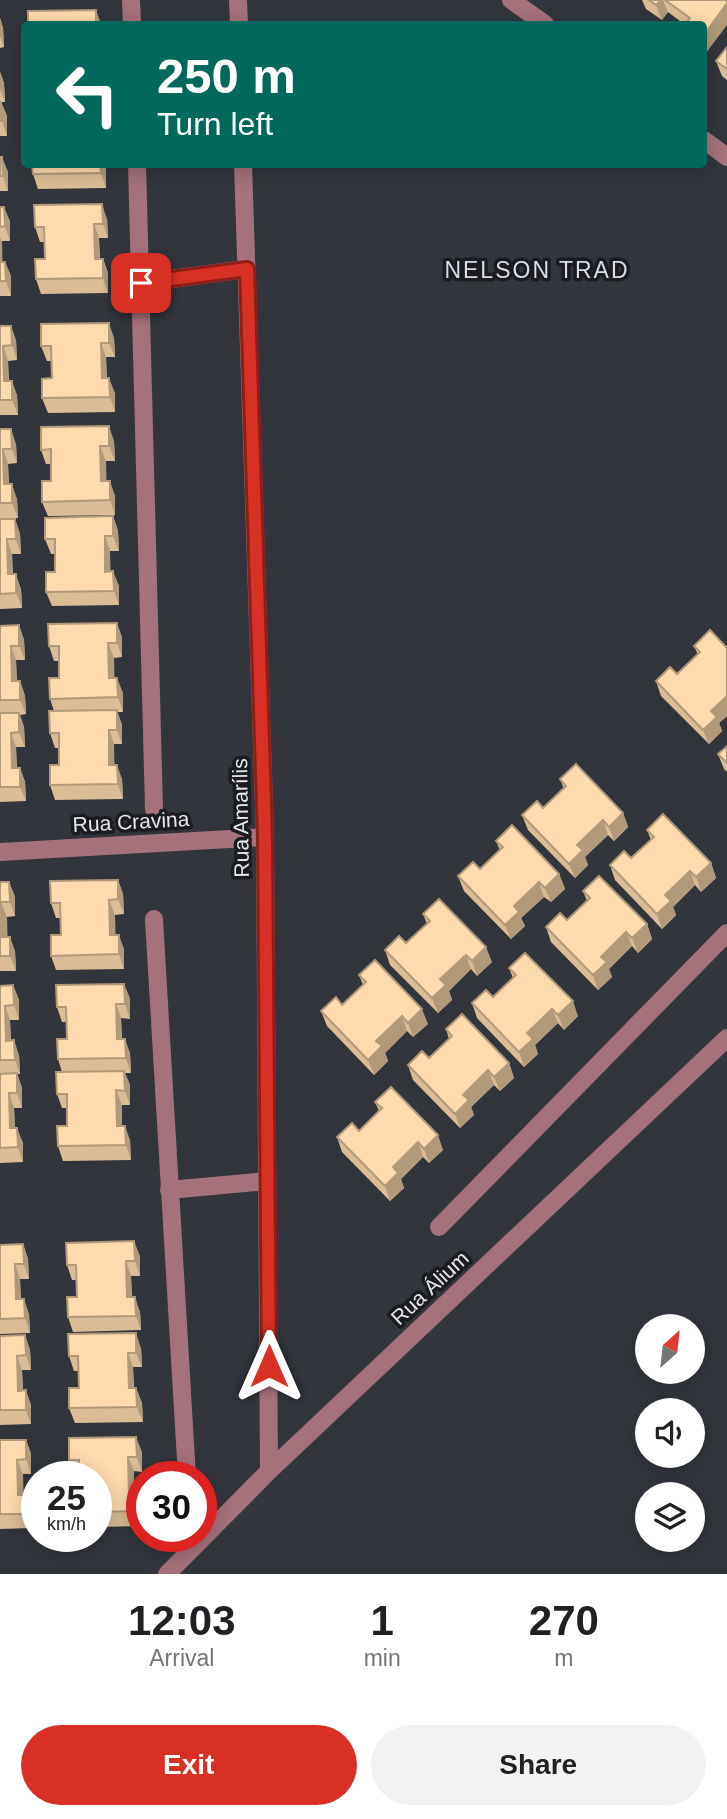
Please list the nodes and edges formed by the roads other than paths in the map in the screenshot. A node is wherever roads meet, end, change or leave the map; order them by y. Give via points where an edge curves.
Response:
1 (131, 0) edge
2 (238, 0) edge
3 (511, 0) edge
4 (132, 21) edge
5 (239, 21) edge
6 (541, 21) edge
7 (707, 142) edge
8 (727, 157) edge
9 (137, 168) edge
10 (243, 168) edge
11 (247, 269) junction
12 (141, 283) junction
13 (154, 809) dead end
14 (265, 837) junction
15 (0, 852) edge
16 (154, 919) dead end
17 (727, 933) edge
18 (727, 1038) edge
19 (267, 1181) junction
20 (169, 1190) junction
21 (439, 1227) dead end
22 (186, 1461) edge
23 (269, 1471) junction
24 (167, 1574) edge

1 - 4 street
2 - 5 street
3 - 6 street
7 - 8 street
9 - 12 street
10 - 11 street, Rua Amarílis
11 - 12 street
11 - 14 street, Rua Amarílis
12 - 13 street
14 - 15 street, Rua Cravina
14 - 19 street, Rua Amarílis
16 - 20 street
17 - 21 street
18 - 23 street, Rua Álium
19 - 20 street
19 - 23 street, Rua Amarílis
20 - 22 street
23 - 24 street, Rua Álium

